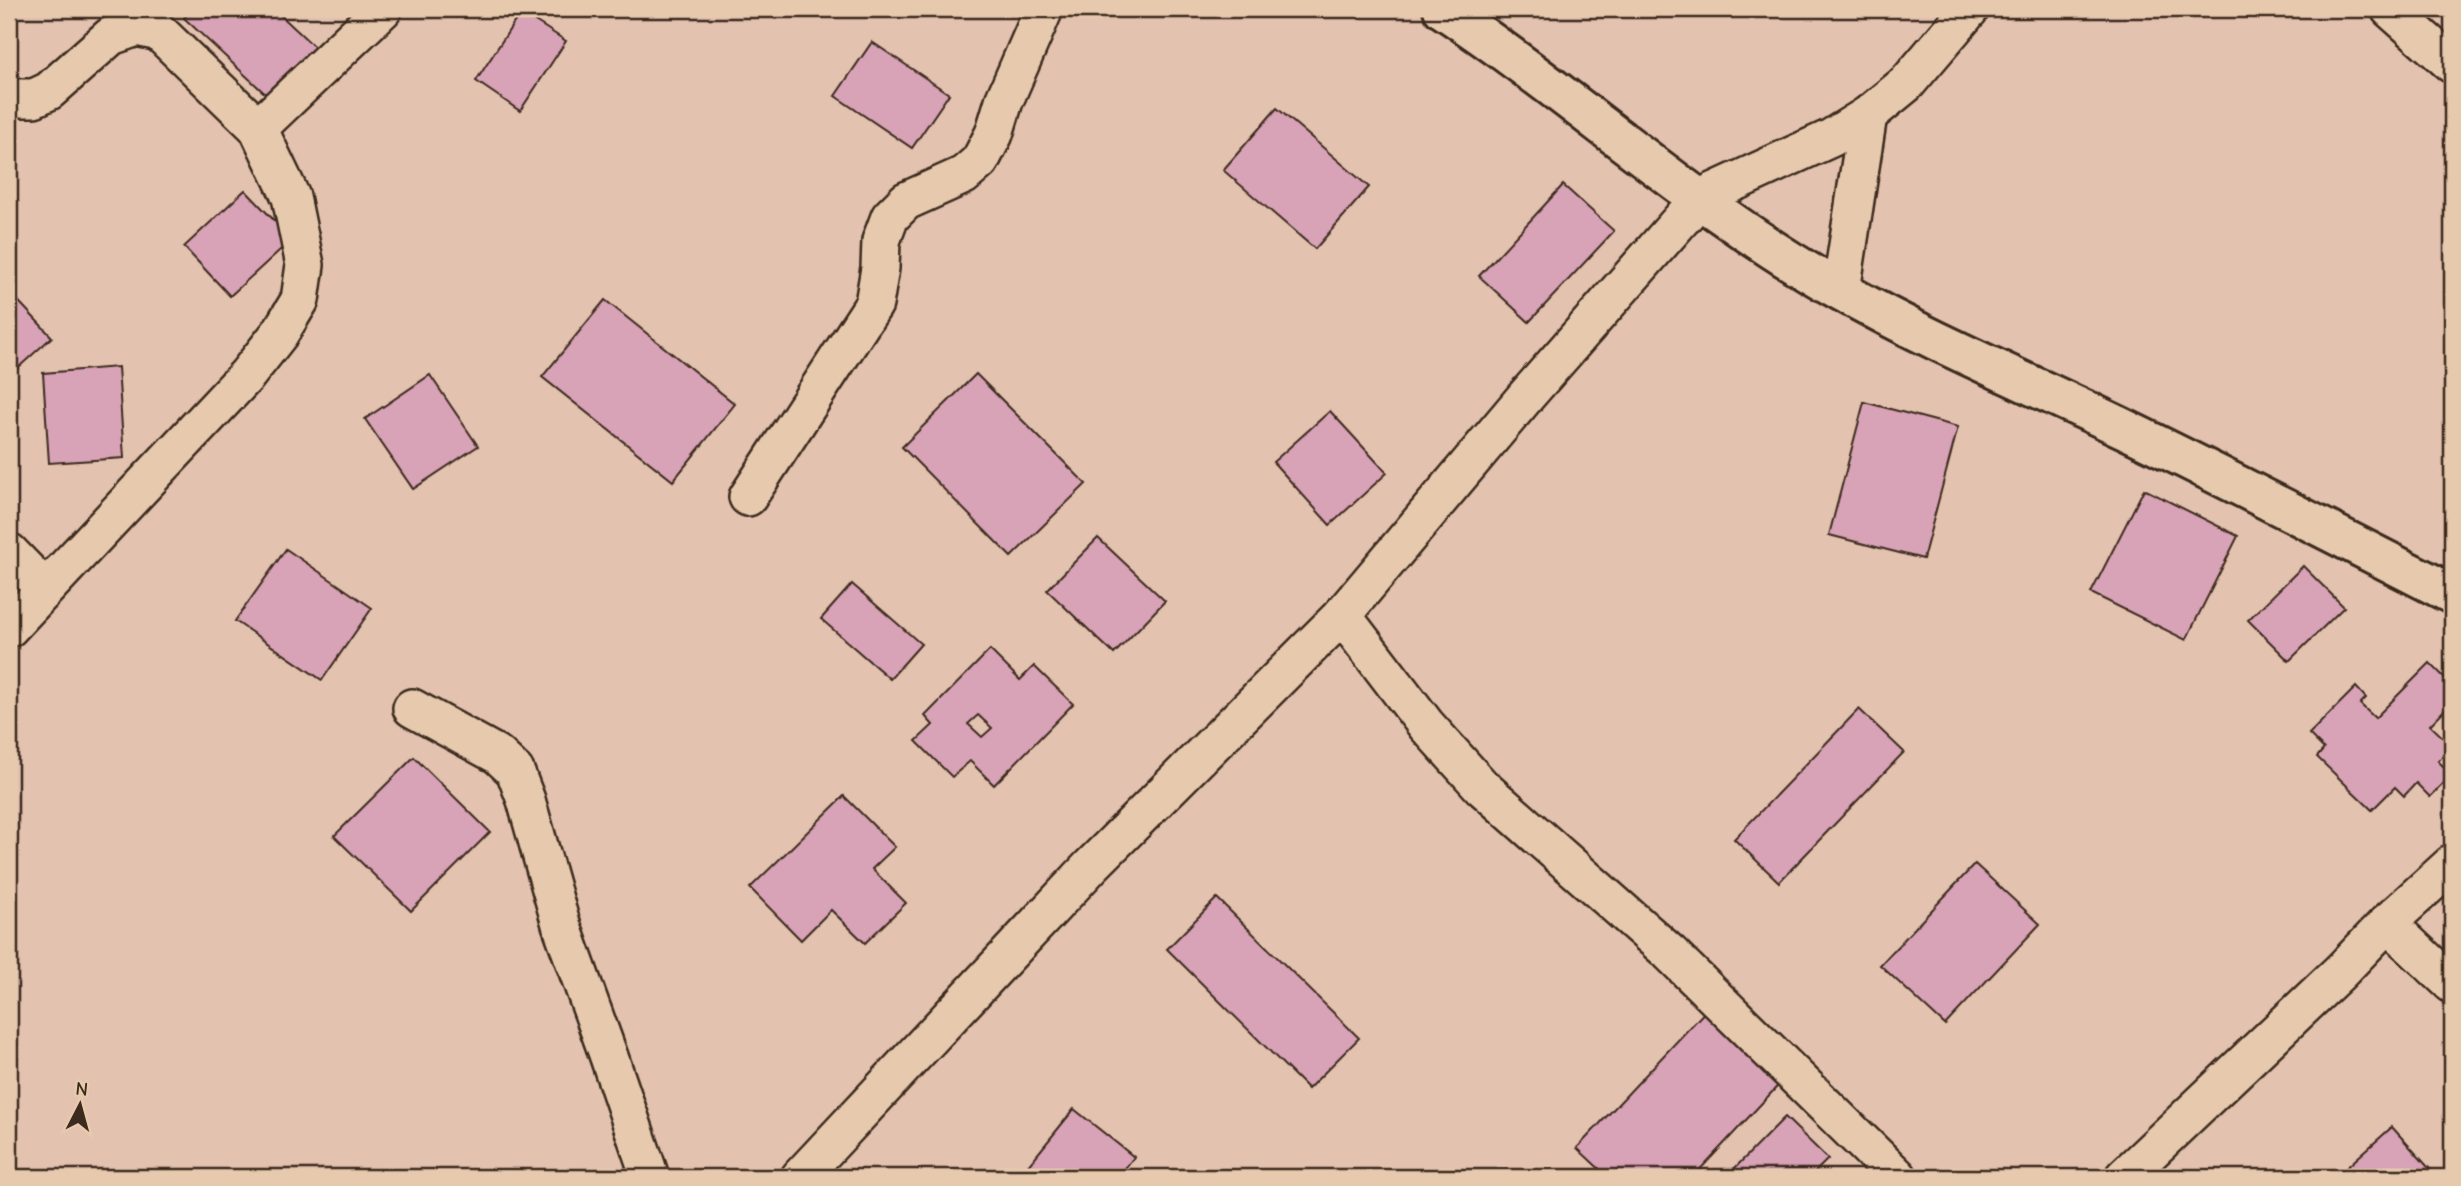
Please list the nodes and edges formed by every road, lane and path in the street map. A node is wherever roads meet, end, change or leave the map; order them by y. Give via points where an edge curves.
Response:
1 (383, 9) edge
2 (1044, 9) edge
3 (1443, 9) edge
4 (1970, 9) edge
5 (2390, 9) edge
6 (2450, 57) edge
7 (9, 97) edge
8 (1868, 115) junction
9 (258, 128) junction
10 (1700, 198) junction
11 (1841, 291) junction
12 (747, 497) dead end
13 (9, 552) edge
14 (45, 589) junction
15 (2452, 594) edge
16 (1342, 615) junction
17 (9, 628) edge
18 (412, 708) dead end
19 (2452, 864) edge
20 (2388, 923) junction
21 (2452, 984) edge
22 (650, 1177) edge
23 (800, 1177) edge
24 (1898, 1177) edge
25 (2124, 1177) edge

1 - 9 street
2 - 12 street via 979,161 964,175 906,201 890,217 881,241 874,304
3 - 10 street
4 - 8 street via 1907,83
5 - 6 street
7 - 9 street via 34,98 49,91 111,36 137,27 159,32
8 - 10 street via 1831,138
8 - 11 street
9 - 14 street via 291,197 304,265 300,300 247,375
10 - 11 street
10 - 16 street
11 - 15 street
13 - 14 street
14 - 17 street
16 - 23 street via 1091,866
16 - 24 street via 1426,725 1482,787 1670,953
18 - 22 street via 498,755 515,771 561,924
19 - 20 street
20 - 21 street
20 - 25 street

